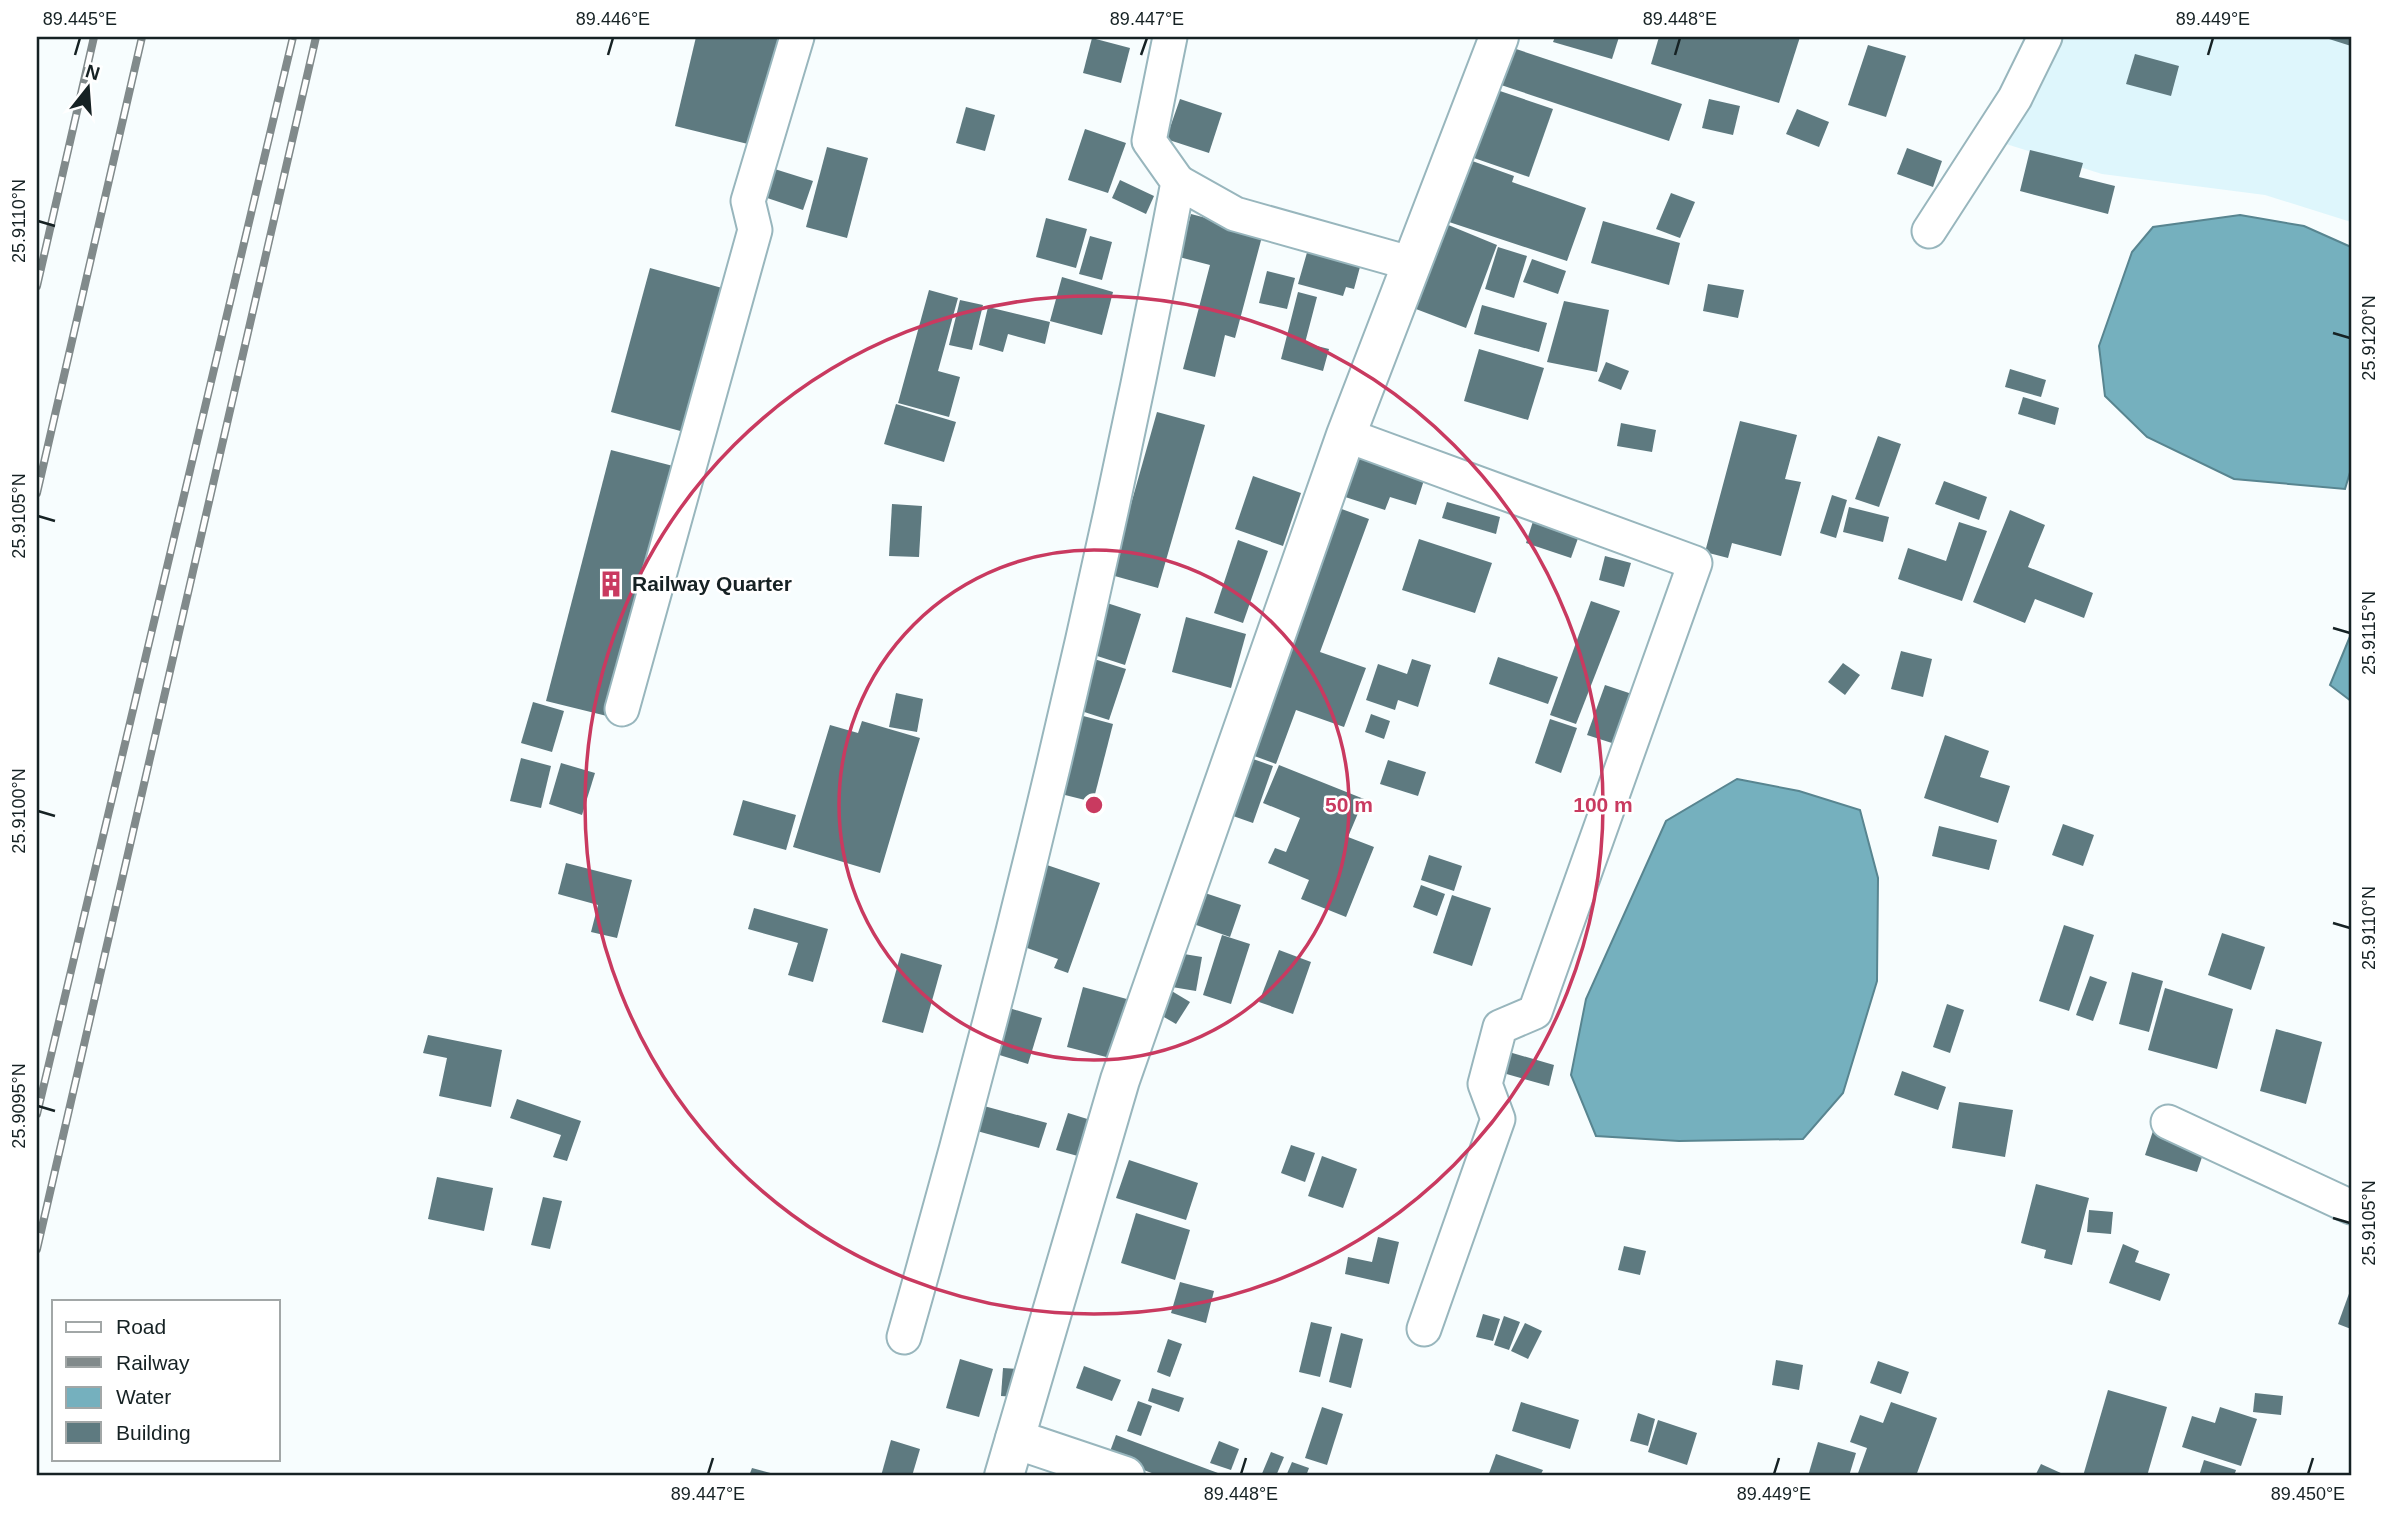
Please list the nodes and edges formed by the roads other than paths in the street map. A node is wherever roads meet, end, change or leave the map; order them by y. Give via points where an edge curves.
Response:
1 (797, 37) edge
2 (1170, 37) edge
3 (1499, 37) edge
4 (2045, 37) edge
5 (1178, 182) junction
6 (1929, 231) dead end
7 (1413, 264) junction
8 (1346, 435) junction
9 (622, 709) dead end
10 (2168, 1122) dead end
11 (2351, 1206) edge
12 (1424, 1329) dead end
13 (904, 1337) dead end
14 (1015, 1439) junction
15 (1004, 1476) edge
16 (1125, 1476) edge

1 - 9 street via 748,201 755,230
2 - 5 street via 1149,141
3 - 7 main road
4 - 6 street via 2015,98
5 - 7 street via 1235,214
5 - 13 street via 1134,414 1061,731 1007,958
7 - 8 main road
8 - 12 street via 1695,563 1535,1012 1500,1027 1485,1084 1498,1119
8 - 14 main road via 1120,1080
10 - 11 street
14 - 15 main road
14 - 16 main road

